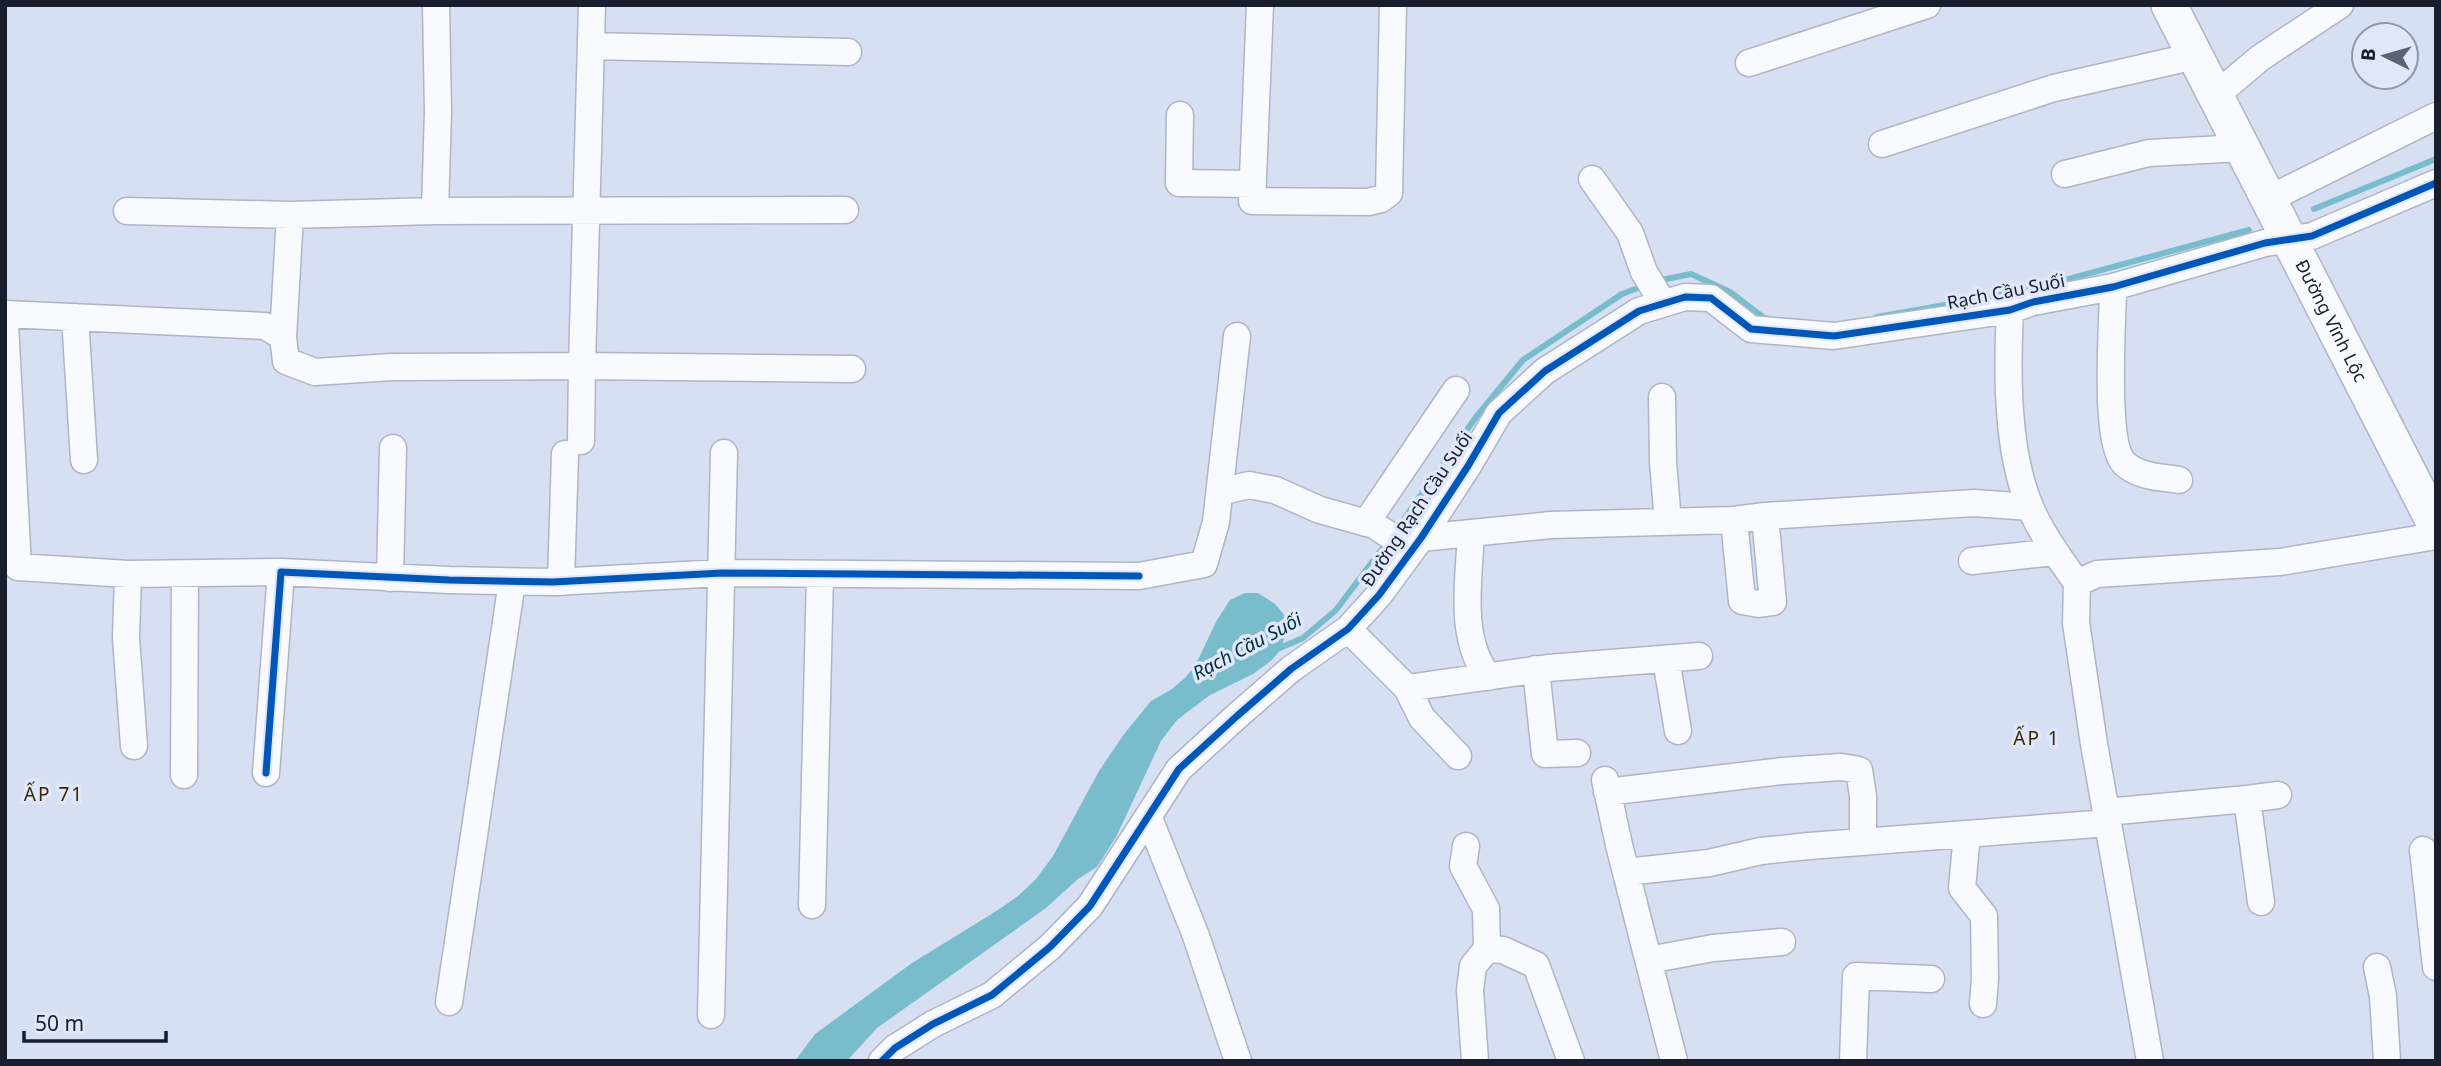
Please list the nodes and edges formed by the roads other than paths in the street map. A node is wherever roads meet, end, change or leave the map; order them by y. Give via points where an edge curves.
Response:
1 (436, 5) edge
2 (592, 5) edge
3 (1260, 5) edge
4 (1393, 5) edge
5 (1927, 5) edge
6 (2340, 5) edge
7 (2178, 9) edge
8 (592, 46) junction
9 (848, 52) dead end
10 (2194, 56) junction
11 (1749, 63) dead end
12 (2215, 96) junction
13 (1180, 115) dead end
14 (2436, 116) edge
15 (1882, 144) dead end
16 (2242, 148) junction
17 (2065, 174) dead end
18 (1592, 179) dead end
19 (2436, 183) edge
20 (1253, 184) junction
21 (2269, 199) junction
22 (845, 210) dead end
23 (127, 211) dead end
24 (435, 211) junction
25 (587, 211) junction
26 (290, 215) junction
27 (2290, 240) junction
28 (2113, 287) junction
29 (1654, 289) junction
30 (2010, 310) junction
31 (5, 314) edge
32 (75, 317) junction
33 (5, 324) edge
34 (1237, 336) dead end
35 (283, 337) junction
36 (1588, 345) joint
37 (582, 366) junction
38 (852, 369) dead end
39 (1456, 390) dead end
40 (1662, 397) dead end
41 (393, 449) dead end
42 (724, 453) dead end
43 (84, 460) dead end
44 (9, 469) edge
45 (2179, 480) dead end
46 (2426, 486) edge
47 (1220, 492) junction
48 (2031, 507) junction
49 (1765, 516) junction
50 (1734, 520) junction
51 (1668, 522) junction
52 (1370, 524) junction
53 (2436, 526) edge
54 (1471, 533) junction
55 (2436, 536) edge
56 (1411, 544) junction
57 (2055, 552) junction
58 (1972, 561) dead end
59 (12, 567) edge
60 (281, 572) junction
61 (722, 573) junction
62 (128, 574) junction
63 (185, 574) junction
64 (820, 574) junction
65 (390, 578) junction
66 (512, 582) junction
67 (561, 582) junction
68 (2077, 583) junction
69 (1348, 629) junction
70 (1699, 656) dead end
71 (1666, 659) junction
72 (1536, 669) junction
73 (1488, 677) junction
74 (1407, 688) junction
75 (1678, 731) dead end
76 (134, 746) dead end
77 (1577, 753) dead end
78 (1458, 756) dead end
79 (266, 773) dead end
80 (184, 775) dead end
81 (2278, 795) dead end
82 (2247, 799) junction
83 (1149, 818) junction
84 (2107, 818) junction
85 (1966, 834) junction
86 (1863, 842) junction
87 (1466, 846) dead end
88 (2423, 850) dead end
89 (1626, 872) junction
90 (2262, 902) dead end
91 (812, 905) dead end
92 (1782, 942) dead end
93 (1487, 948) junction
94 (1648, 960) junction
95 (2377, 967) dead end
96 (2436, 967) edge
97 (1931, 979) dead end
98 (449, 1002) dead end
99 (1983, 1004) dead end
100 (711, 1015) dead end
101 (882, 1061) edge
102 (1238, 1061) edge
103 (1475, 1061) edge
104 (1572, 1061) edge
105 (1674, 1061) edge
106 (1853, 1061) edge
107 (2150, 1061) edge
108 (2387, 1061) edge

1 - 24 street
2 - 8 street
3 - 20 street
4 - 20 street via 1389,193 1381,200 1368,201 1252,201
5 - 11 street
6 - 12 street via 2260,58
7 - 10 main road, Đường Vĩnh Lộc
8 - 9 street
8 - 25 street
10 - 12 main road, Đường Vĩnh Lộc
10 - 15 street via 2054,88
12 - 16 main road, Đường Vĩnh Lộc
13 - 20 street via 1180,183
14 - 21 street
16 - 17 street via 2149,153
16 - 21 main road, Đường Vĩnh Lộc
18 - 29 street via 1630,233
19 - 27 street, Rạch Cầu Suối via 2312,236
21 - 27 main road, Đường Vĩnh Lộc
22 - 25 street
23 - 26 street
24 - 25 street
24 - 26 street
25 - 37 street
26 - 35 street
27 - 28 street, Rạch Cầu Suối via 2265,243
27 - 46 main road, Đường Vĩnh Lộc
28 - 30 street, Rạch Cầu Suối
28 - 45 street via 2110,401 2118,451 2122,461 2138,473
29 - 30 street, Rạch Cầu Suối via 1711,298 1751,329 1834,336
29 - 36 street, Rạch Cầu Suối via 1639,310
30 - 48 street via 2015,456
31 - 32 street
32 - 35 street via 265,326
32 - 43 street
33 - 44 street
34 - 47 street
35 - 37 street via 286,361 314,372
36 - 56 street, Đường Rạch Cầu Suối via 1545,371 1499,413 1468,466
37 - 38 street
37 - 67 street
39 - 52 street
40 - 51 street
41 - 65 street
42 - 61 street
44 - 59 street
46 - 53 main road, Đường Vĩnh Lộc
47 - 52 street via 1258,486
47 - 64 street via 1204,564 1139,576
48 - 49 street via 1974,503
48 - 57 street
49 - 50 street
49 - 50 street via 1773,602 1759,604 1742,601
50 - 51 street
51 - 54 street via 1551,525
52 - 56 street
54 - 56 street
54 - 73 street via 1470,634 1473,652
55 - 68 street via 2280,562 2097,574
56 - 69 street, Đường Rạch Cầu Suối via 1379,595
57 - 58 street
57 - 68 street
59 - 62 street
60 - 63 street
60 - 65 street
60 - 79 street
61 - 64 street
61 - 67 street
61 - 100 street
62 - 63 street
62 - 76 street via 125,638
63 - 80 street
64 - 91 street
65 - 66 street
66 - 67 street
66 - 98 street
68 - 84 street via 2076,623
69 - 74 street
69 - 83 street, Đường Rạch Cầu Suối via 1292,669 1179,769
70 - 71 street
71 - 72 street
71 - 75 street
72 - 73 street
72 - 77 street via 1545,754
73 - 74 street
74 - 78 street via 1422,718
81 - 82 street
82 - 84 street
82 - 90 street
83 - 101 street, Đường Rạch Cầu Suối via 1090,906 1050,947 992,995 933,1024
83 - 102 street via 1196,936
84 - 85 street
84 - 107 street
85 - 86 street
85 - 99 street via 1962,888 1984,916
86 - 89 street via 1761,851 1709,863
86 - 89 street via 1859,770 1840,767 1606,786
87 - 93 street via 1463,866 1486,909
88 - 96 street
89 - 94 street
92 - 94 street
93 - 103 street via 1473,966 1470,989
93 - 104 street via 1536,965
94 - 105 street
95 - 108 street
97 - 106 street via 1856,976

